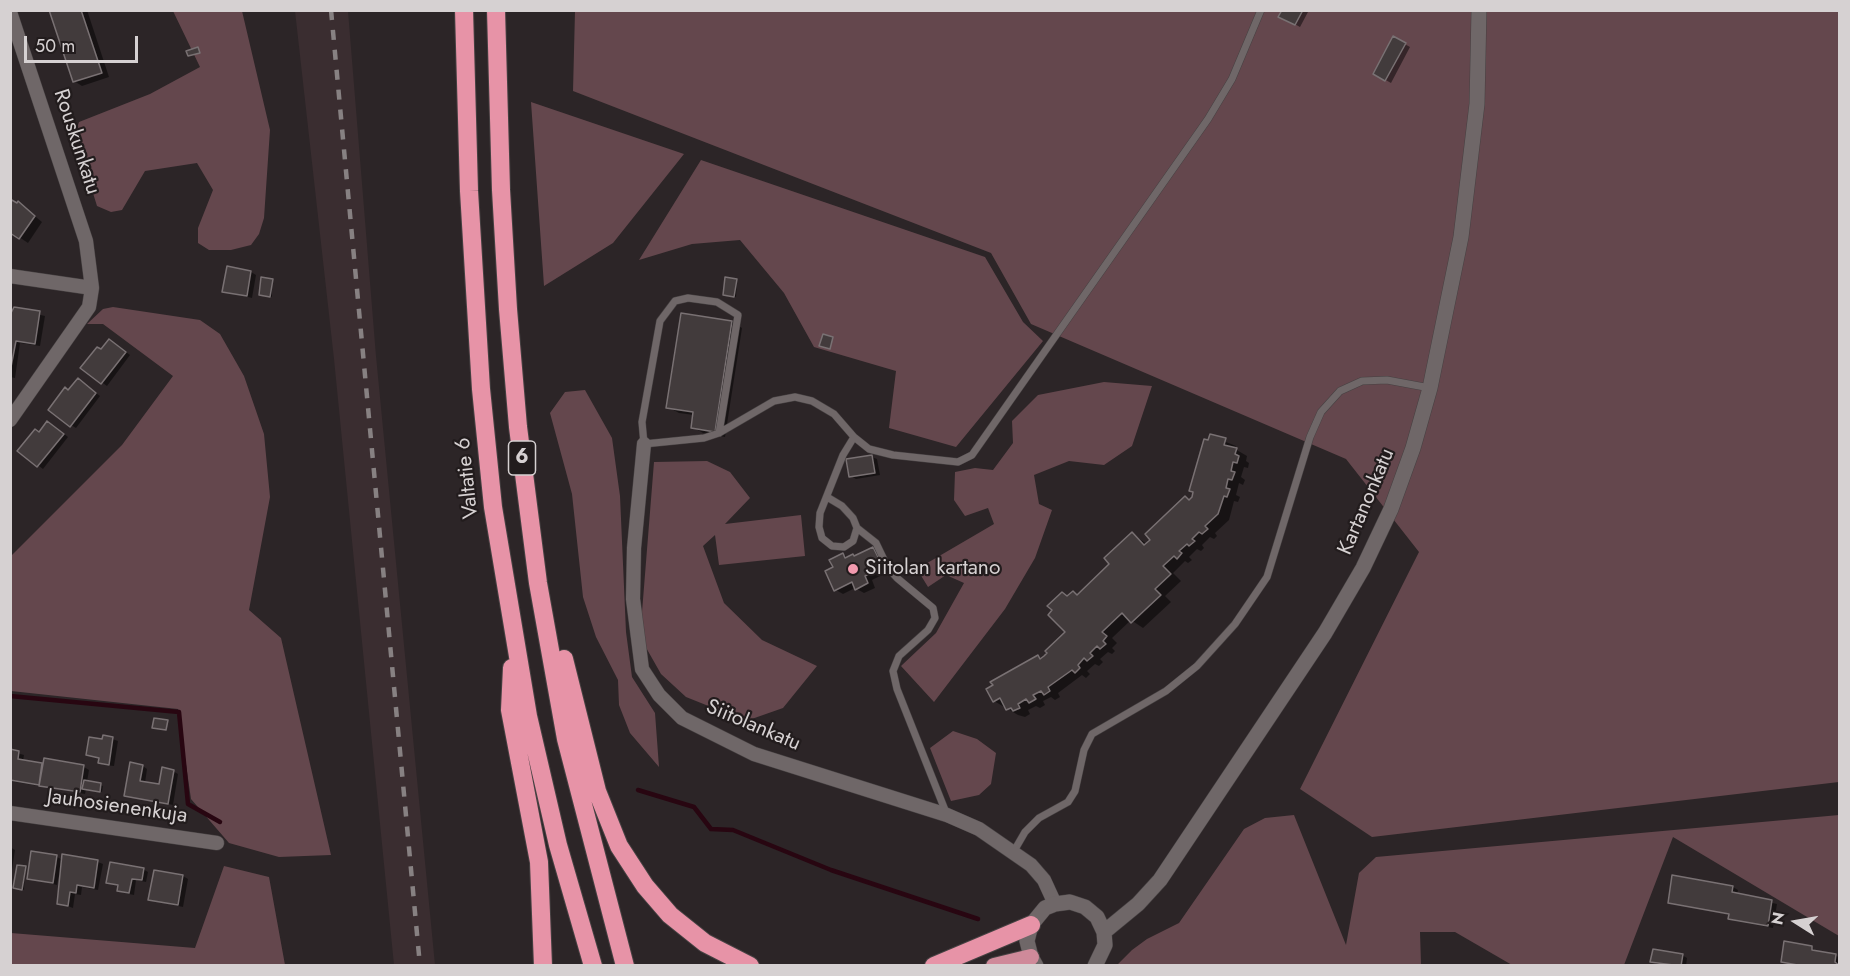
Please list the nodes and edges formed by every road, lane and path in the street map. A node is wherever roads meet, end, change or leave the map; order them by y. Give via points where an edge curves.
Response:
1 (464, 10) edge
2 (496, 10) edge
3 (1261, 10) edge
4 (1479, 10) edge
5 (10, 12) edge
6 (10, 276) edge
7 (92, 288) junction
8 (1430, 388) junction
9 (10, 420) edge
10 (518, 427) junction
11 (719, 433) junction
12 (854, 437) junction
13 (644, 444) junction
14 (826, 498) junction
15 (857, 528) junction
16 (514, 633) junction
17 (10, 813) edge
18 (947, 814) junction
19 (217, 843) dead end
20 (1014, 851) junction
21 (1055, 904) junction
22 (1031, 925) junction
23 (1104, 932) junction
24 (1033, 961) edge
25 (543, 966) edge
26 (593, 966) edge
27 (625, 966) edge
28 (750, 966) edge
29 (934, 966) edge
30 (994, 966) edge
31 (1095, 966) edge

1 - 16 highway, Valtatie 6 / 6 via 469,191 482,389 493,507
2 - 10 highway, 6 via 501,190
3 - 12 lane via 1232,79 1208,119 972,454 958,462 893,455 869,449
4 - 8 main road, Kartanonkatu via 1477,104 1468,184
5 - 7 street, Rouskunkatu via 86,242
6 - 7 street
7 - 9 street via 89,307
8 - 20 lane via 1387,380 1362,381 1340,391 1322,412 1310,437 1267,577 1235,624 1197,666 1166,690 1092,734 1083,750 1075,791 1068,802 1039,818
8 - 23 main road, Kartanonkatu via 1391,510 1325,633 1160,880
10 - 27 highway, 6 via 538,583 566,739
10 - 28 highway via 569,686 597,791 619,846 670,915 705,943
11 - 12 lane via 774,401 795,397 812,401 834,414
11 - 13 lane
11 - 13 lane via 738,315 717,302 688,298 675,301 660,321 642,422
12 - 14 lane
13 - 18 street, Siitolankatu via 633,599 642,669 659,695 682,718 754,754
14 - 15 lane via 842,506
14 - 15 lane via 820,513 822,538 832,546 844,547 854,541
15 - 18 lane via 876,543 897,578 933,608 935,618 928,630 899,656 893,671
16 - 25 highway via 510,710 538,862
16 - 26 highway, Valtatie 6 / 6 via 528,716 558,845
17 - 19 street, Jauhosienenkuja
18 - 20 street, Siitolankatu
20 - 21 street, Siitolankatu via 1044,880
21 - 22 main road via 1045,908
21 - 23 main road via 1070,902 1085,907 1097,917
22 - 24 main road via 1027,941
22 - 29 highway
23 - 31 main road via 1105,945
24 - 30 highway

